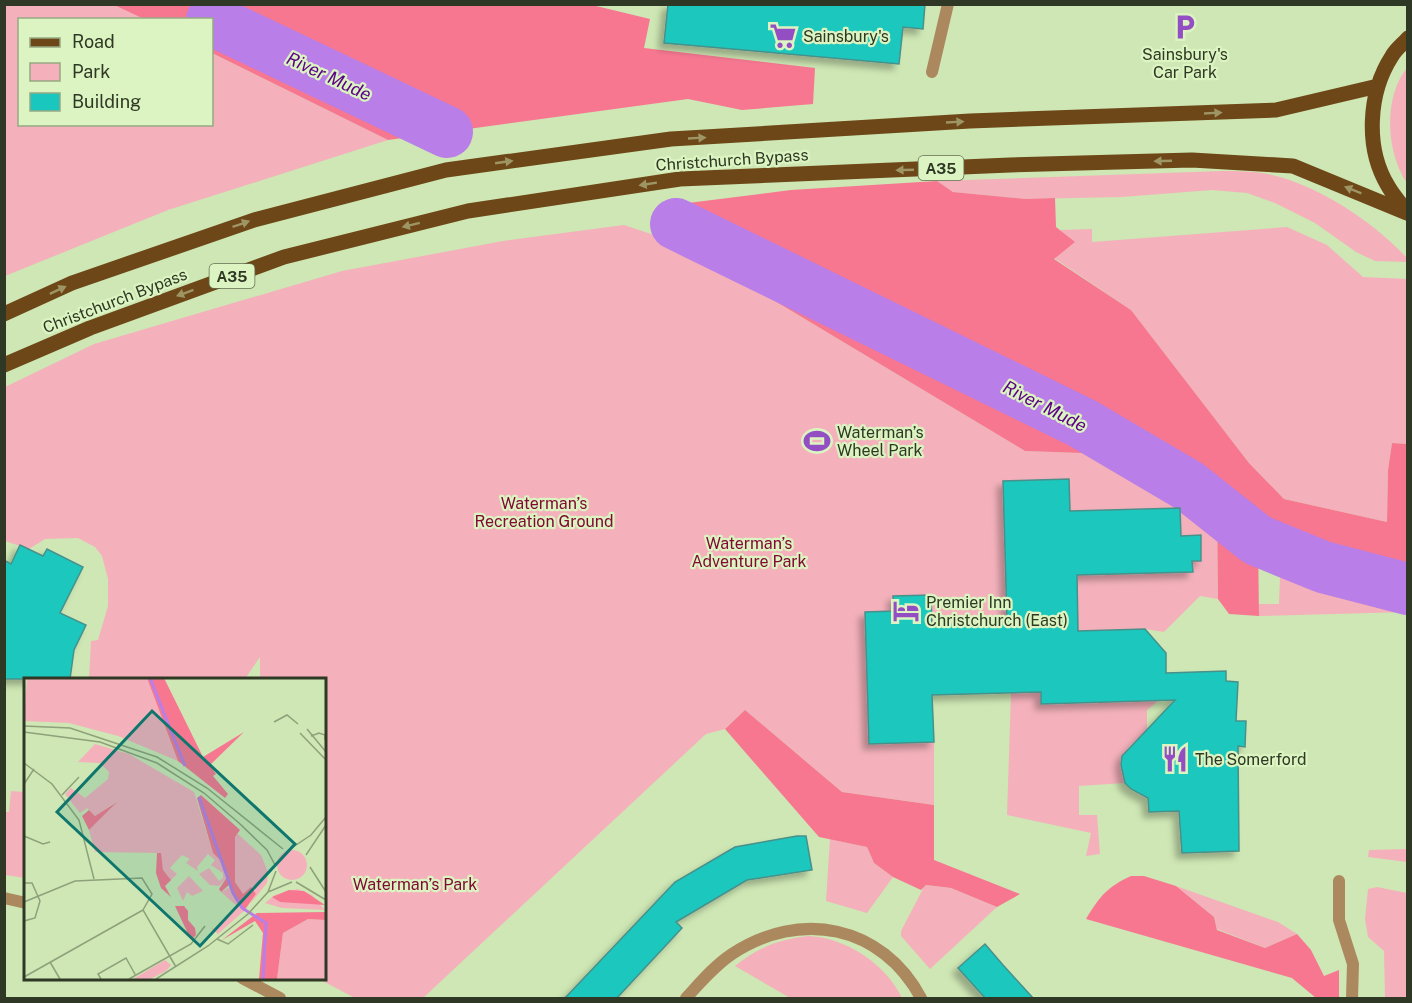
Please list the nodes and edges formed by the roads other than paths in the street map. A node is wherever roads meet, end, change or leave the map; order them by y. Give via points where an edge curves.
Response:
1 (948, 4) edge
2 (1407, 38) edge
3 (932, 72) dead end
4 (1377, 86) junction
5 (1407, 213) edge
6 (4, 314) edge
7 (4, 365) edge
8 (1339, 881) dead end
9 (4, 898) edge
10 (24, 903) edge
11 (244, 979) edge
12 (280, 999) edge
13 (686, 999) edge
14 (921, 999) edge
15 (1352, 999) edge

1 - 3 street
2 - 4 main road via 1392,56
4 - 5 main road via 1372,120 1375,154 1387,185
6 -> 4 main road, Christchurch Bypass via 72,283 254,220 446,170 671,139 970,121 1276,110
5 -> 7 main road, Christchurch Bypass / A35 via 1293,166 1192,160 680,179 468,211 284,257 90,328
8 - 15 street via 1338,920 1353,964
9 - 10 street
11 - 12 street
13 - 14 street via 716,966 748,945 804,928 843,932 861,939 902,971

